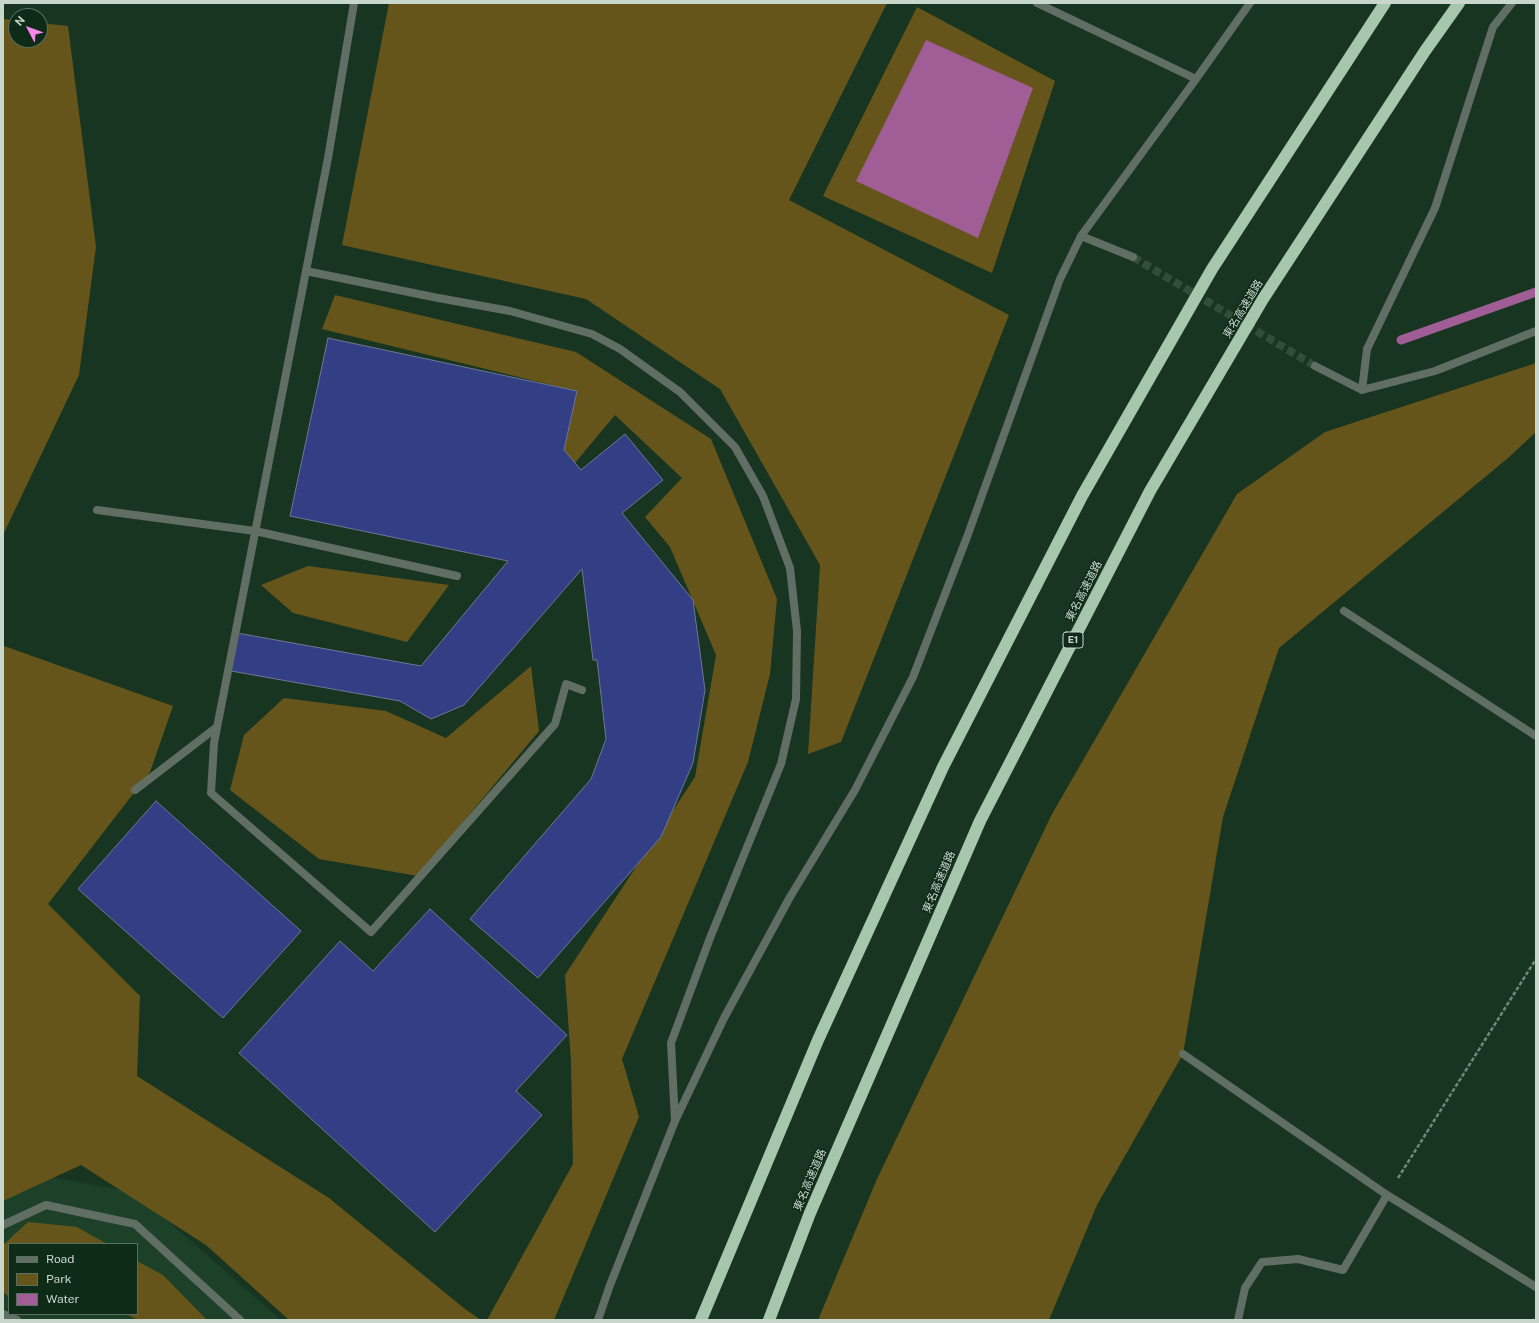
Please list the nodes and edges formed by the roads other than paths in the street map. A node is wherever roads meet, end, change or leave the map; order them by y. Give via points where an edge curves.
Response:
1 (354, 3) edge
2 (1038, 3) edge
3 (1250, 3) edge
4 (1385, 3) edge
5 (1459, 3) edge
6 (1512, 3) edge
7 (1196, 79) junction
8 (1081, 236) junction
9 (1132, 258) tunnel mouth
10 (306, 271) junction
11 (1536, 332) edge
12 (1315, 366) tunnel mouth
13 (1362, 390) junction
14 (97, 510) dead end
15 (255, 531) junction
16 (457, 576) dead end
17 (1344, 611) dead end
18 (582, 690) dead end
19 (217, 727) junction
20 (1536, 736) edge
21 (135, 790) dead end
22 (1183, 1054) dead end
23 (675, 1121) junction
24 (1387, 1194) junction
25 (3, 1225) edge
26 (1536, 1287) edge
27 (3, 1314) edge
28 (17, 1320) edge
29 (240, 1320) edge
30 (598, 1320) edge
31 (701, 1320) edge
32 (769, 1320) edge
33 (1238, 1320) edge

1 - 10 street
2 - 7 street
3 - 7 street
4 - 31 highway via 1212,269 1082,496 943,767 818,1040
5 - 32 highway, 東名高速道路 / E1 via 1263,299 1150,491 980,821 810,1212
6 - 13 street via 1493,27 1435,208 1367,349
7 - 8 street
8 - 9 street
8 - 23 street via 1060,279 967,538 913,677 855,790 790,897 728,1012
10 - 15 street
10 - 23 street via 510,311 592,334 620,349 680,392 735,446 764,496 790,568 797,631 796,699 781,764 710,938 671,1042
11 - 13 street via 1435,371
12 - 13 street
14 - 15 street
15 - 16 street
15 - 19 street
17 - 20 street
18 - 19 street via 566,684 555,724 371,932 211,793
19 - 21 street
22 - 24 street
23 - 30 street
24 - 26 street
24 - 33 street via 1343,1270 1298,1259 1262,1262 1245,1288
25 - 29 street via 46,1205 135,1224
27 - 28 street

